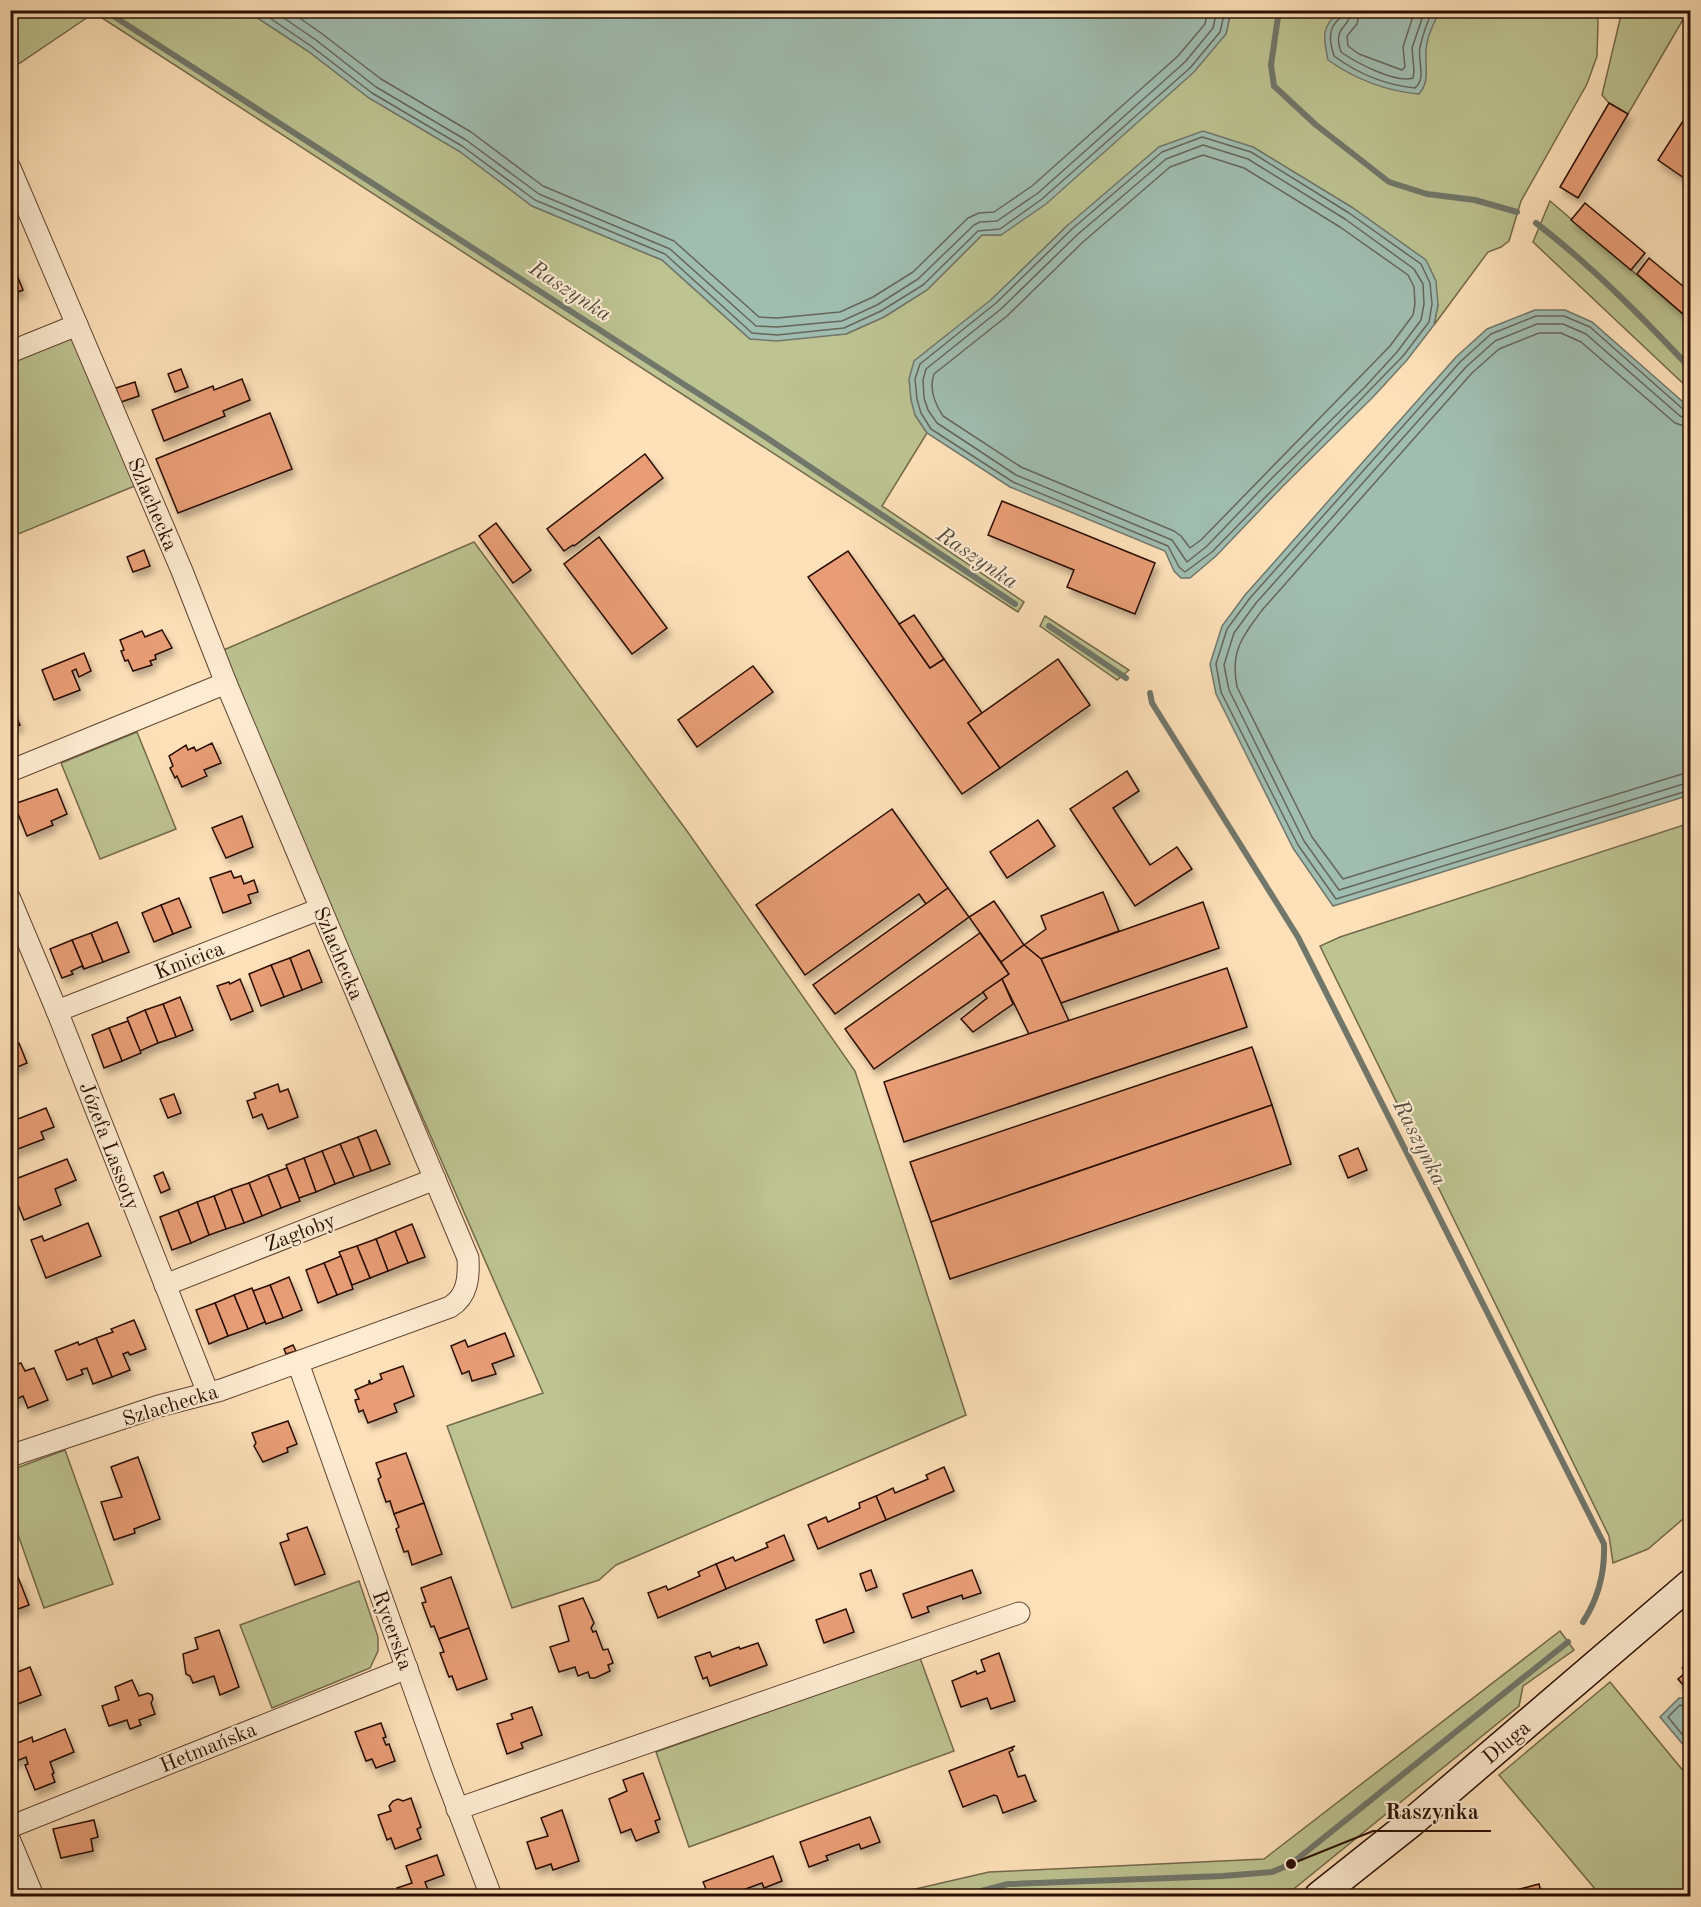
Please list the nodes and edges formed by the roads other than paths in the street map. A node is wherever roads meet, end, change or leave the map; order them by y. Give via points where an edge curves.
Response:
1 (10, 168) edge
2 (77, 325) junction
3 (10, 352) edge
4 (226, 683) junction
5 (10, 771) edge
6 (10, 899) edge
7 (320, 909) junction
8 (57, 1011) junction
9 (435, 1179) junction
10 (165, 1285) junction
11 (298, 1363) junction
12 (208, 1393) junction
13 (10, 1456) edge
14 (1690, 1584) edge
15 (1019, 1613) dead end
16 (406, 1668) junction
17 (457, 1809) junction
18 (10, 1827) edge
19 (10, 1841) edge
20 (33, 1896) edge
21 (491, 1896) edge
22 (1319, 1896) edge

1 - 2 street, Szlachecka
2 - 3 street
2 - 4 street, Szlachecka
4 - 5 street
4 - 7 street, Szlachecka
6 - 8 street, Józefa Lassoty
7 - 8 street, Kmicica
7 - 9 street, Szlachecka
8 - 10 street, Józefa Lassoty
9 - 10 street, Zagłoby
9 - 11 street, Szlachecka via 468,1258 466,1290 450,1307
10 - 12 street, Józefa Lassoty
11 - 12 street, Szlachecka
11 - 16 street, Rycerska
12 - 13 street, Szlachecka
14 - 22 street, Długa via 1412,1822
15 - 17 street
16 - 17 street, Rycerska
16 - 18 street, Hetmańska
17 - 21 street, Rycerska
19 - 20 street

